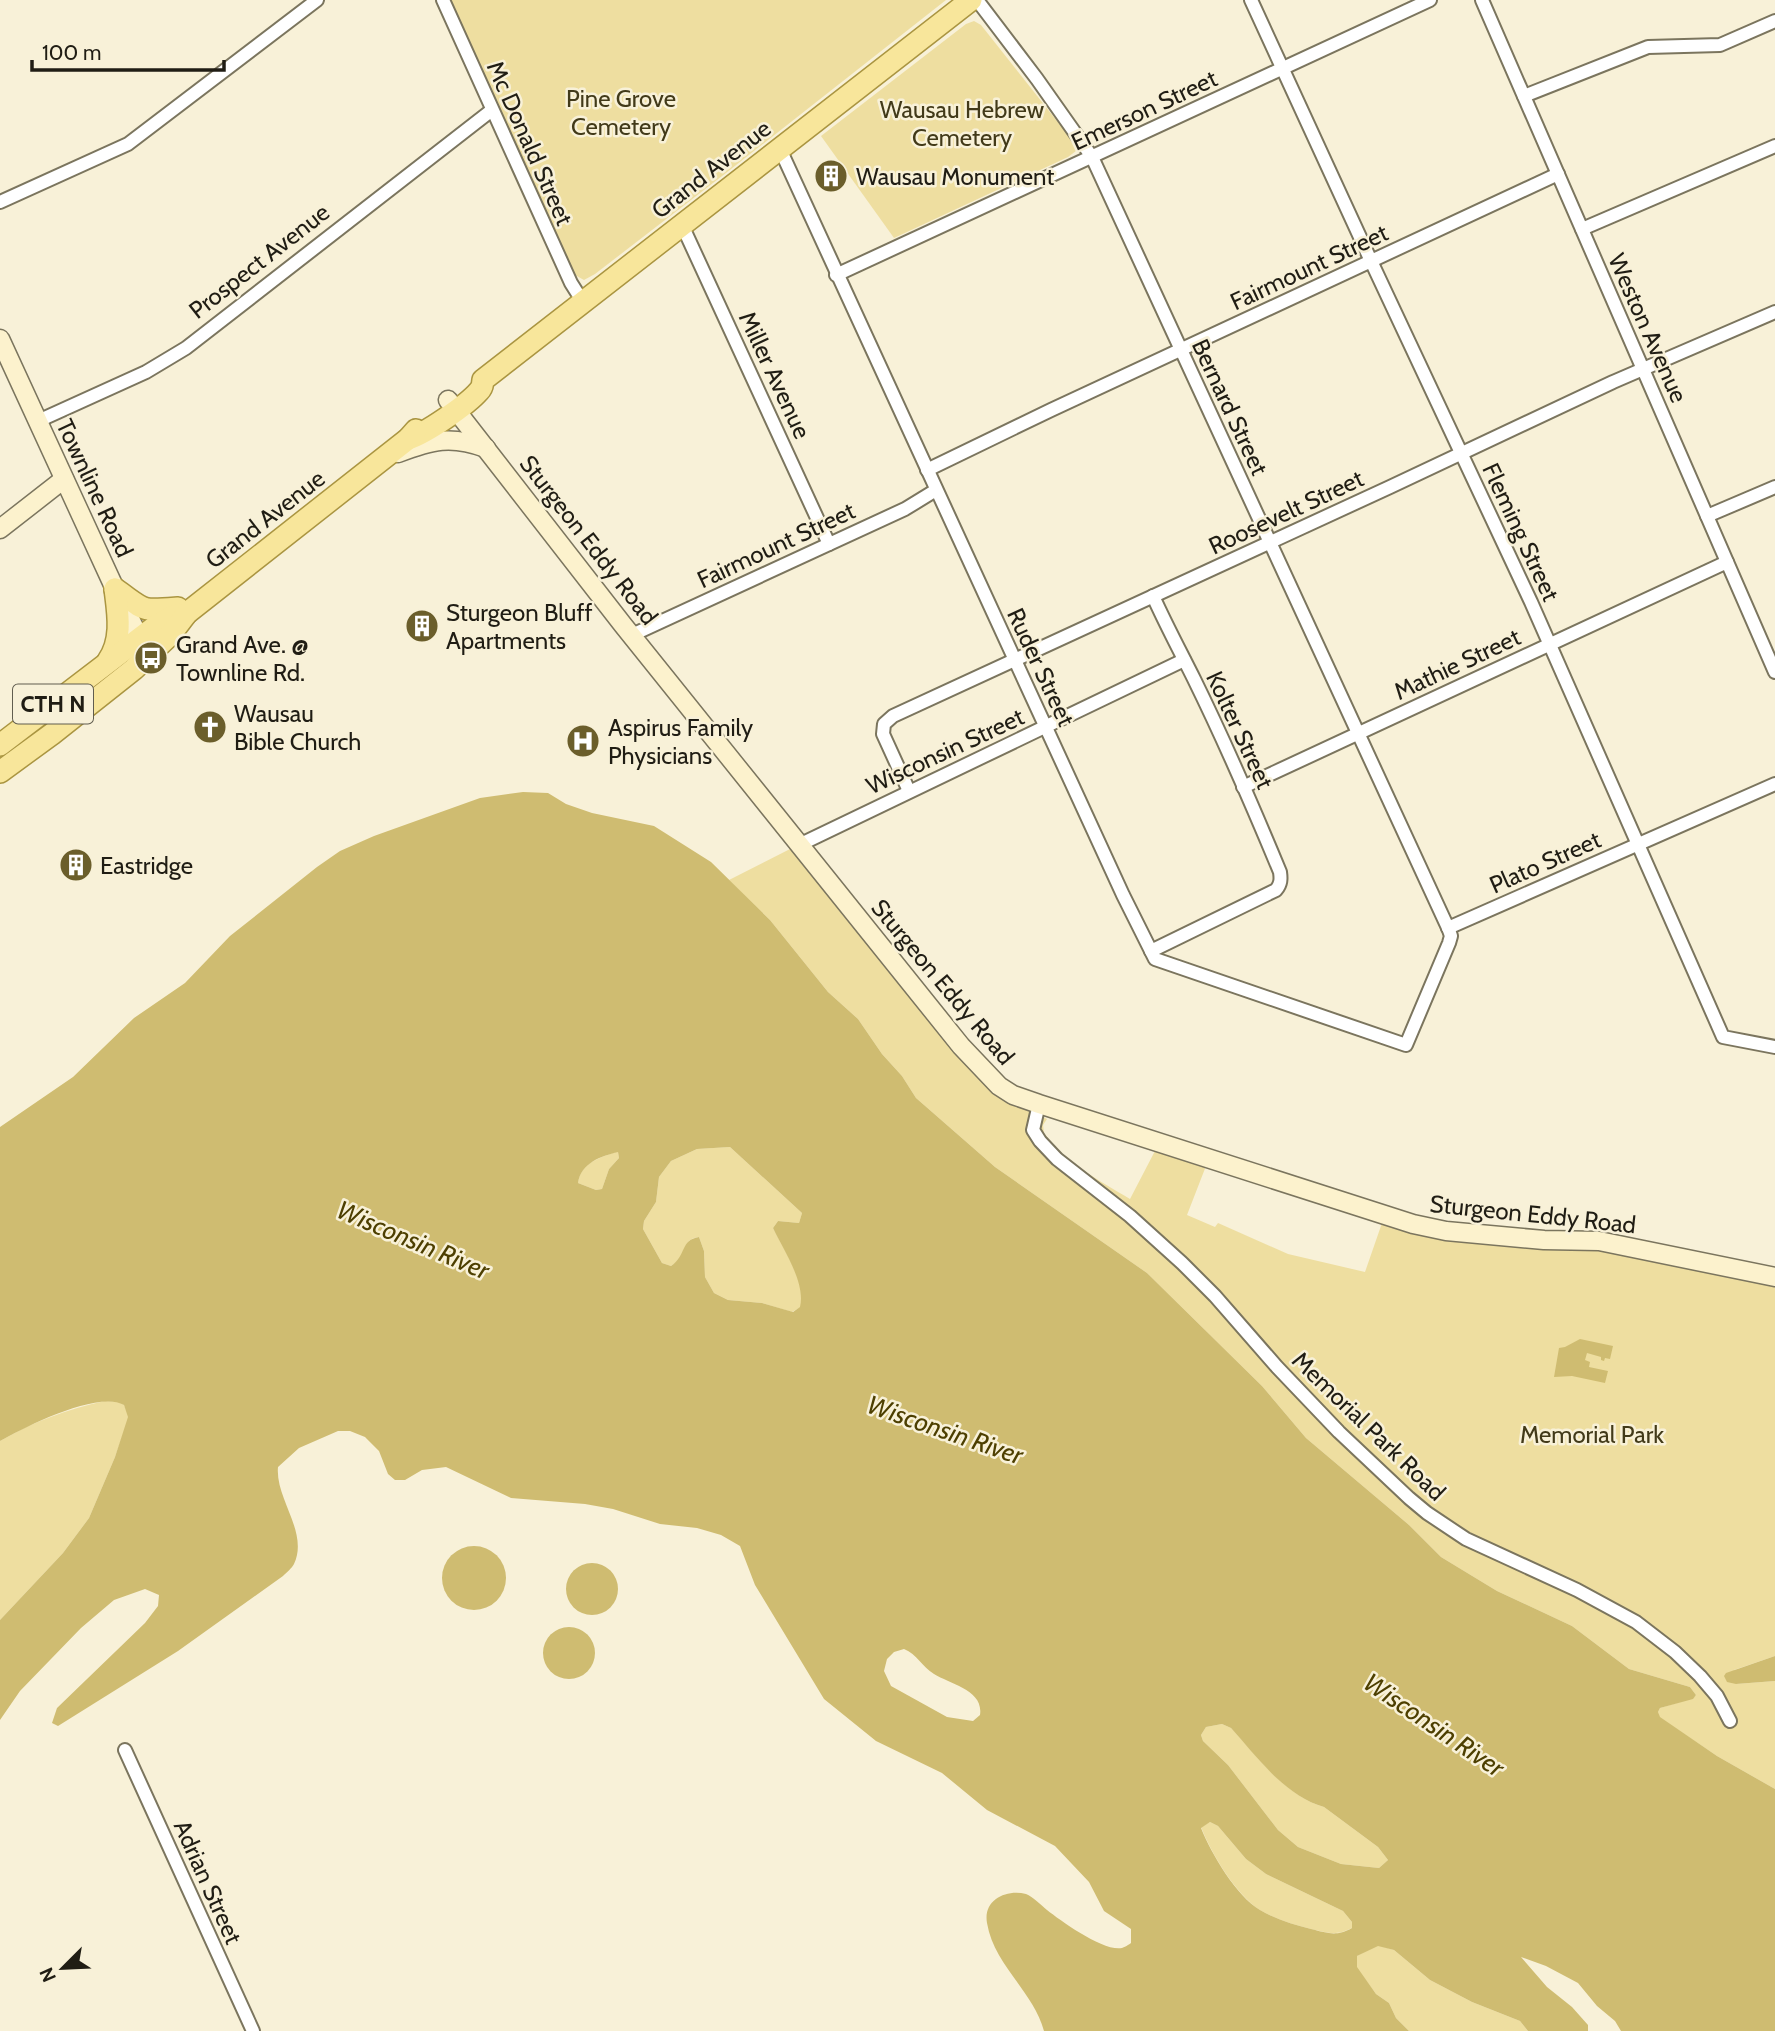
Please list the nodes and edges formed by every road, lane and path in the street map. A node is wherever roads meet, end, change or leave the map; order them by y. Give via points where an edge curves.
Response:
1 (317, 0) edge
2 (443, 0) edge
3 (971, 0) edge
4 (977, 0) edge
5 (1251, 0) edge
6 (1430, 0) edge
7 (1482, 0) edge
8 (1775, 21) edge
9 (1283, 69) junction
10 (1524, 96) junction
11 (492, 110) junction
12 (1775, 146) edge
13 (780, 149) junction
14 (1092, 157) junction
15 (1558, 174) junction
16 (0, 202) edge
17 (682, 225) junction
18 (1582, 229) junction
19 (1371, 261) junction
20 (836, 275) junction
21 (583, 302) junction
22 (1775, 312) edge
23 (0, 339) edge
24 (1181, 350) junction
25 (1643, 369) junction
26 (452, 405) junction
27 (38, 421) junction
28 (486, 448) junction
29 (1462, 453) junction
30 (379, 462) junction
31 (927, 470) junction
32 (64, 479) junction
33 (1775, 487) edge
34 (936, 490) junction
35 (1707, 516) junction
36 (0, 528) edge
37 (1270, 543) junction
38 (829, 544) junction
39 (1727, 562) junction
40 (115, 589) junction
41 (1153, 596) junction
42 (192, 610) junction
43 (632, 635) junction
44 (1549, 643) junction
45 (144, 647) junction
46 (1014, 659) junction
47 (1184, 660) junction
48 (106, 664) junction
49 (1775, 672) edge
50 (1045, 727) junction
51 (1357, 734) junction
52 (0, 745) edge
53 (0, 772) edge
54 (1775, 784) edge
55 (1243, 787) junction
56 (909, 791) junction
57 (1638, 844) junction
58 (799, 845) junction
59 (1448, 928) junction
60 (1151, 951) junction
61 (1775, 1047) edge
62 (1039, 1104) junction
63 (1775, 1277) edge
64 (1730, 1721) dead end
65 (125, 1750) dead end
66 (253, 2031) edge

1 - 16 street via 128,144
2 - 11 street, Mc Donald Street
3 - 13 main road, Grand Avenue
4 - 14 street, Bernard Street
5 - 9 street, Fleming Street
6 - 9 street, Emerson Street
7 - 10 street, Weston Avenue
8 - 10 street via 1720,45 1648,47
9 - 14 street, Emerson Street
9 - 19 street, Fleming Street
10 - 15 street, Weston Avenue
11 - 21 street, Mc Donald Street
11 - 27 street, Prospect Avenue via 186,348 139,376
12 - 18 street
13 - 17 main road, Grand Avenue
13 - 20 street, Ruder Street
14 - 20 street, Emerson Street
14 - 24 street, Bernard Street
15 - 18 street, Weston Avenue
15 - 19 street, Fairmount Street
17 - 21 main road, Grand Avenue
17 - 38 street, Miller Avenue
18 - 25 street, Weston Avenue
19 - 24 street, Fairmount Street
19 - 29 street, Fleming Street
20 - 31 street, Ruder Street
21 - 26 main road, Grand Avenue via 483,380 480,390
22 - 25 street, Roosevelt Street
23 - 27 street, Townline Road
24 - 31 street, Fairmount Street
24 - 37 street, Bernard Street
25 - 29 street, Roosevelt Street
25 - 35 street, Weston Avenue
26 - 28 street, Sturgeon Eddy Road
26 - 30 main road, Grand Avenue via 422,435 408,439
27 - 32 street, Townline Road
28 - 30 street via 445,440
28 - 43 street, Sturgeon Eddy Road
29 - 37 street, Roosevelt Street
29 - 44 street, Fleming Street
30 - 42 main road, Grand Avenue
31 - 34 street, Ruder Street
32 - 36 street
32 - 40 street, Townline Road
33 - 35 street
34 - 38 street, Fairmount Street
34 - 46 street, Ruder Street
35 - 39 street, Weston Avenue
37 - 41 street, Roosevelt Street
37 - 51 street, Bernard Street
38 - 43 street, Fairmount Street
39 - 44 street, Mathie Street
39 - 49 street, Weston Avenue
40 - 42 main road via 146,610
40 - 45 street, Townline Road
40 - 48 main road via 118,635
41 - 46 street, Roosevelt Street
41 - 47 street, Kolter Street
42 - 45 main road, Grand Avenue via 175,630
43 - 58 street, Sturgeon Eddy Road
44 - 51 street, Mathie Street
44 - 57 street, Fleming Street
45 - 48 main road, Grand Avenue / CTH N
45 - 53 main road, Grand Avenue / CTH N via 83,711
46 - 50 street, Ruder Street
46 - 56 street, Roosevelt Street via 884,723 883,734
47 - 50 street, Wisconsin Street
47 - 55 street, Kolter Street
48 - 52 main road, Grand Avenue / CTH N
50 - 56 street, Wisconsin Street
50 - 60 street, Ruder Street
51 - 55 street, Mathie Street
51 - 59 street, Bernard Street
54 - 57 street, Plato Street
55 - 60 street, Kolter Street via 1280,872 1280,884 1255,902
56 - 58 street, Wisconsin Street
57 - 59 street, Plato Street
57 - 61 street, Fleming Street via 1723,1037
58 - 62 street, Sturgeon Eddy Road via 976,1064 1003,1089
59 - 60 street via 1449,943 1406,1045 1183,970 1155,959
62 - 63 street, Sturgeon Eddy Road via 1429,1228 1595,1241
62 - 64 street, Memorial Park Road via 1033,1129 1057,1159 1182,1263 1312,1404 1409,1498 1466,1539 1636,1622 1700,1676
65 - 66 street, Adrian Street

